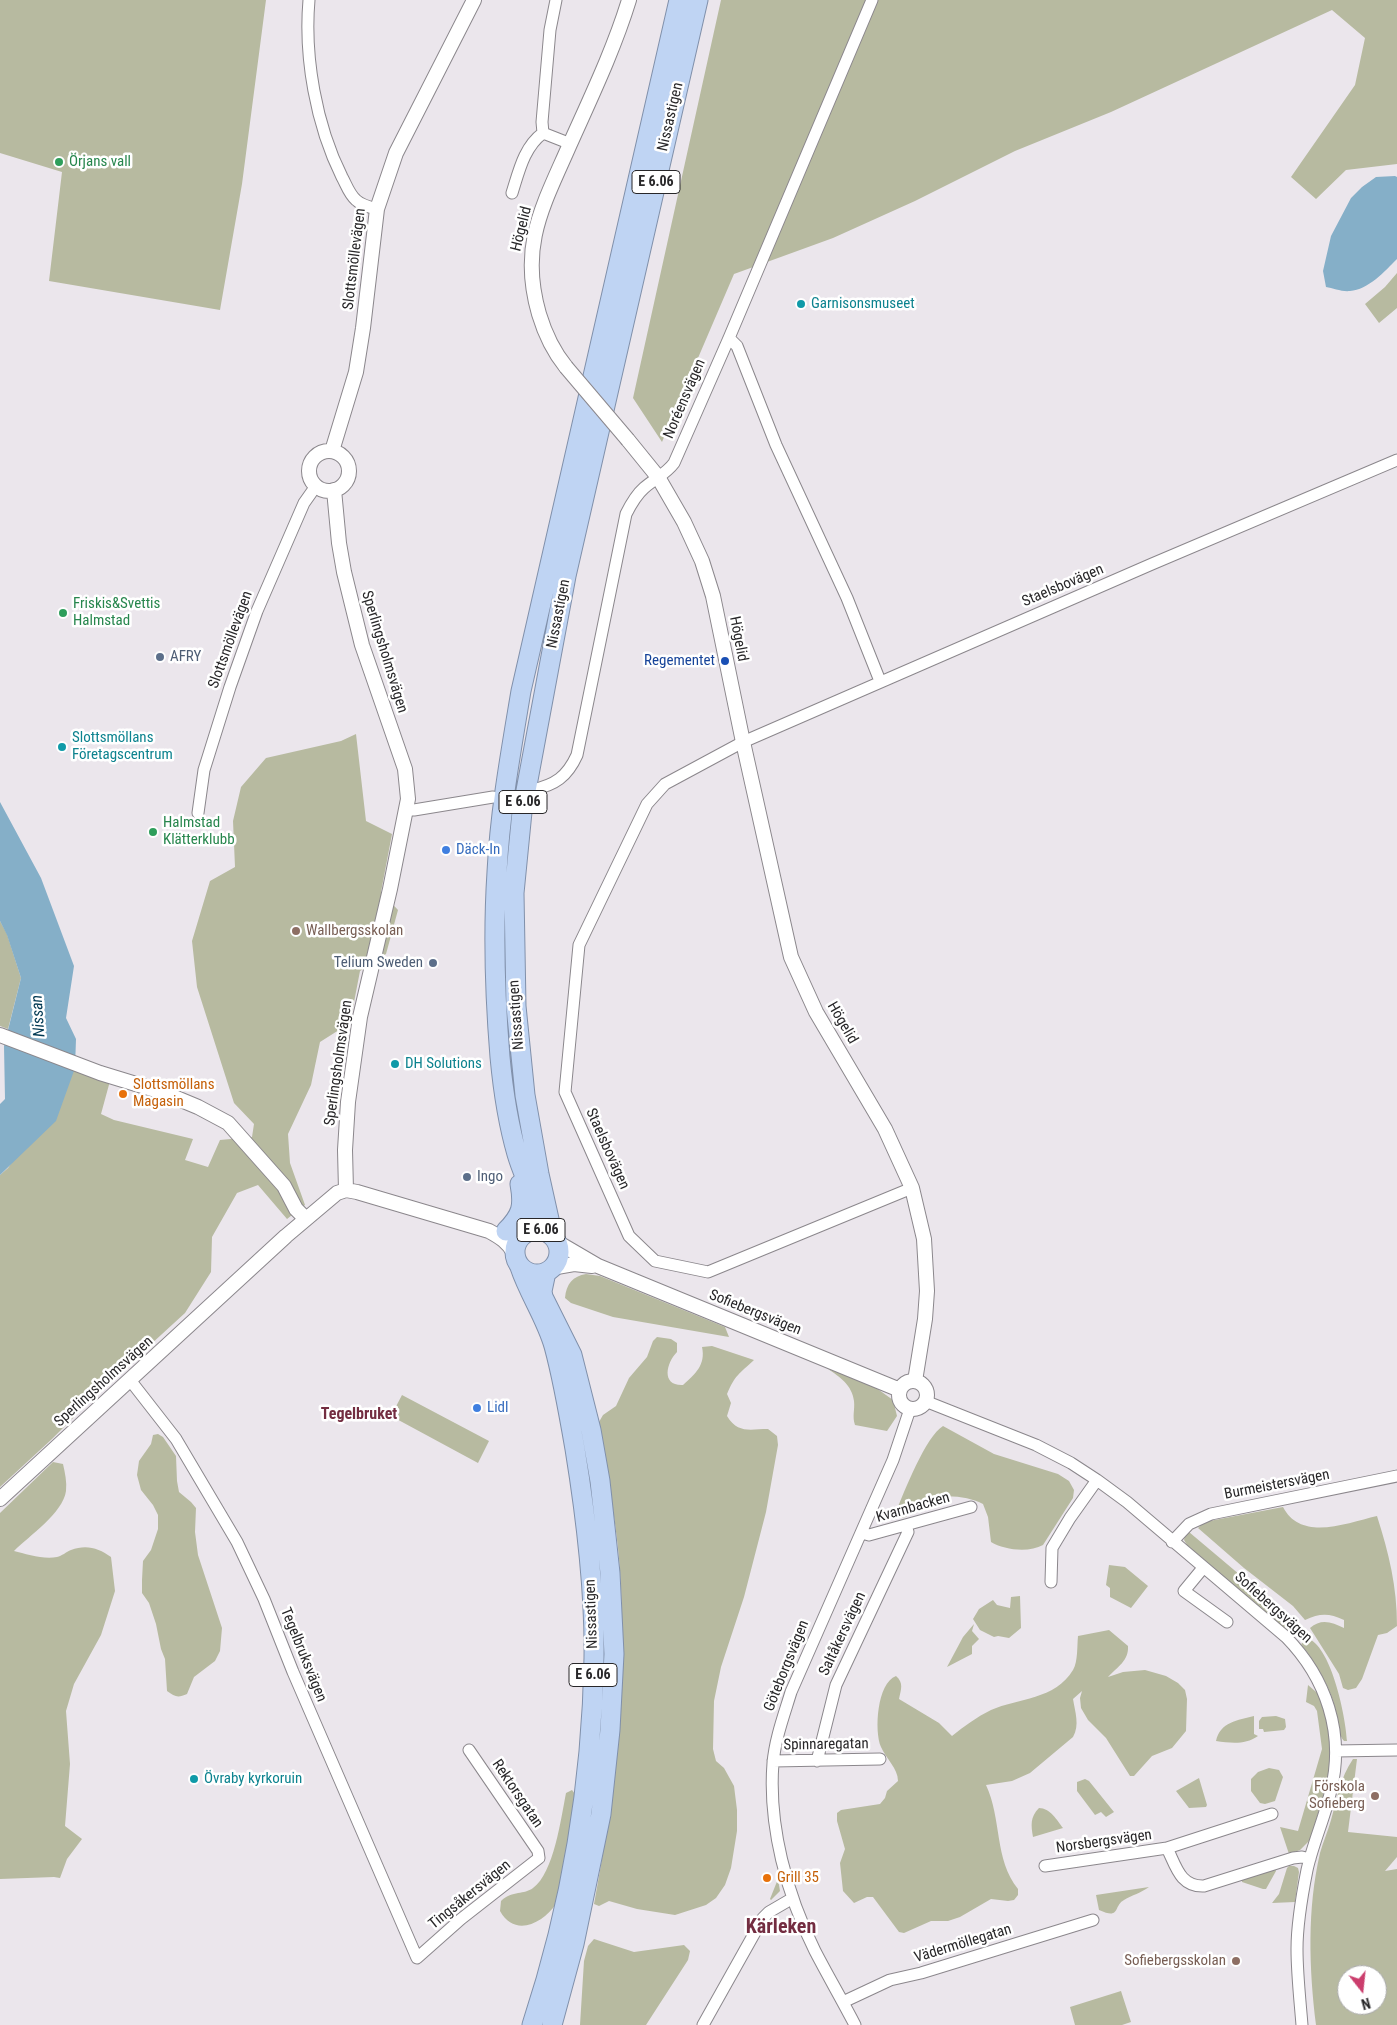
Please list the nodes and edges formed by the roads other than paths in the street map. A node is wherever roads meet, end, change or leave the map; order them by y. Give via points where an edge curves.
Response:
1 (309, 0) edge
2 (474, 0) edge
3 (556, 0) edge
4 (629, 0) edge
5 (666, 0) edge
6 (679, 0) edge
7 (698, 0) edge
8 (872, 0) edge
9 (649, 129) junction
10 (543, 133) junction
11 (571, 144) junction
12 (512, 193) dead end
13 (377, 209) junction
14 (729, 338) junction
15 (332, 451) junction
16 (1397, 460) edge
17 (658, 478) junction
18 (316, 486) junction
19 (334, 490) junction
20 (880, 681) junction
21 (743, 742) junction
22 (532, 790) dead end
23 (493, 797) dead end
24 (407, 810) junction
25 (198, 813) dead end
26 (0, 1035) edge
27 (517, 1155) junction
28 (912, 1188) junction
29 (346, 1190) junction
30 (306, 1219) junction
31 (497, 1231) junction
32 (528, 1231) junction
33 (555, 1240) junction
34 (517, 1260) junction
35 (598, 1266) junction
36 (549, 1270) junction
37 (130, 1380) junction
38 (915, 1381) junction
39 (900, 1390) junction
40 (925, 1401) junction
41 (910, 1409) junction
42 (1397, 1476) edge
43 (1097, 1480) junction
44 (0, 1499) edge
45 (971, 1507) dead end
46 (906, 1525) junction
47 (862, 1533) junction
48 (1172, 1542) junction
49 (1203, 1568) junction
50 (1051, 1582) dead end
51 (1227, 1622) dead end
52 (469, 1750) dead end
53 (1397, 1750) edge
54 (1336, 1751) junction
55 (880, 1759) dead end
56 (773, 1761) junction
57 (817, 1761) junction
58 (1272, 1814) dead end
59 (1167, 1848) junction
60 (539, 1855) joint
61 (1310, 1859) junction
62 (1045, 1866) dead end
63 (793, 1898) junction
64 (1093, 1920) dead end
65 (417, 1958) joint
66 (843, 2002) junction
67 (532, 2025) edge
68 (552, 2025) edge
69 (703, 2025) edge
70 (855, 2025) edge
71 (1302, 2025) edge

1 - 13 street via 313,84 333,159 351,194 362,204
2 - 13 street, Slottsmöllevägen via 396,153
3 - 10 street via 543,95
4 - 11 street, Högelid
5 - 9 highway, E 6.06 via 657,49
6 - 9 highway, E 6.06
7 - 33 highway, Nissastigen / E 6.06 via 566,576 522,812 514,893 516,1006 525,1095
8 - 14 street, Noréensvägen
9 - 27 highway, Nissastigen / E 6.06 via 521,692 507,773 496,872 495,944 500,1059
10 - 11 street
10 - 12 street via 533,140
11 - 17 street, Högelid, bridge via 537,225 530,264 532,287 553,350
13 - 15 street, Slottsmöllevägen via 356,372
14 - 17 street, Noréensvägen via 674,462
14 - 20 street via 738,346
15 - 18 street via 318,454 310,462 309,476
15 - 19 street via 345,458 349,472 344,485
16 - 20 street, Staelsbovägen
17 - 21 street, Högelid via 702,561 713,596
17 - 22 street, Noréensvägen via 633,500 622,527 572,765 560,780 548,787
18 - 19 street
18 - 25 street, Slottsmöllevägen via 301,510 247,639 204,770
19 - 24 street, Sperlingsholmsvägen via 344,572 362,645 405,769
20 - 21 street, Staelsbovägen
21 - 28 street, Högelid via 790,957 816,1012 884,1128
21 - 28 street, Staelsbovägen via 665,784 647,804 579,944 564,1092 629,1236 655,1262 708,1272
23 - 24 street
24 - 29 street, Sperlingsholmsvägen via 360,1017 348,1102
26 - 30 street via 100,1073 162,1092 228,1124 284,1186 296,1209
27 - 31 highway, E 6.06 via 522,1205 517,1218
27 - 32 highway, Nissastigen / E 6.06 via 534,1198 534,1212
28 - 38 street, Högelid via 925,1247 927,1291
29 - 30 street, Sperlingsholmsvägen via 337,1193
29 - 31 street
30 - 37 street, Sperlingsholmsvägen
31 - 32 street
31 - 34 street
32 - 33 highway, E 6.06 via 545,1231
32 - 34 highway, E 6.06 via 519,1237 515,1245
33 - 35 street, Sofiebergsvägen
33 - 36 highway, E 6.06 via 558,1256
34 - 36 highway via 532,1273
34 - 67 highway, Nissastigen / E 6.06 via 553,1344 568,1415 581,1486 591,1575 594,1656 591,1729 581,1812 555,1943
35 - 36 street, Sofiebergsvägen via 574,1264
35 - 39 street, Sofiebergsvägen
36 - 68 highway, Nissastigen / E 6.06 via 542,1297 572,1355 600,1481 610,1573 614,1654 601,1814 574,1944
37 - 44 street, Sperlingsholmsvägen
37 - 65 street, Tegelbruksvägen via 176,1439 237,1542
38 - 39 street via 905,1384
38 - 40 street via 924,1387
39 - 41 street via 900,1400
40 - 41 street via 920,1407
40 - 43 street, Sofiebergsvägen via 1036,1445
41 - 47 street, Göteborgsvägen via 893,1460
42 - 48 street, Burmeistersvägen via 1211,1514 1189,1524
43 - 48 street, Sofiebergsvägen
43 - 50 street via 1052,1548
45 - 46 street, Kvarnbacken
46 - 47 street, Kvarnbacken via 869,1535
46 - 57 street, Saltåkersvägen via 908,1532 836,1685
47 - 56 street, Göteborgsvägen via 791,1692
48 - 49 street, Sofiebergsvägen
49 - 51 street via 1184,1591
49 - 54 street, Sofiebergsvägen via 1286,1637 1308,1662 1328,1703
52 - 60 street, Rektorsgatan
53 - 54 street
54 - 61 street, Sofiebergsvägen via 1331,1790
55 - 57 street, Spinnaregatan
56 - 57 street, Spinnaregatan
56 - 63 street, Göteborgsvägen via 777,1832
58 - 59 street, Norsbergsvägen
59 - 61 street, Norsbergsvägen via 1182,1878 1194,1886 1204,1886 1293,1858
59 - 62 street, Norsbergsvägen
60 - 65 street, Tingsåkersvägen
61 - 71 street, Sofiebergsvägen via 1297,1946
63 - 66 street, Göteborgsvägen via 815,1951
63 - 69 street via 763,1918
64 - 66 street, Vädermöllegatan via 890,1980
66 - 70 street, Göteborgsvägen

